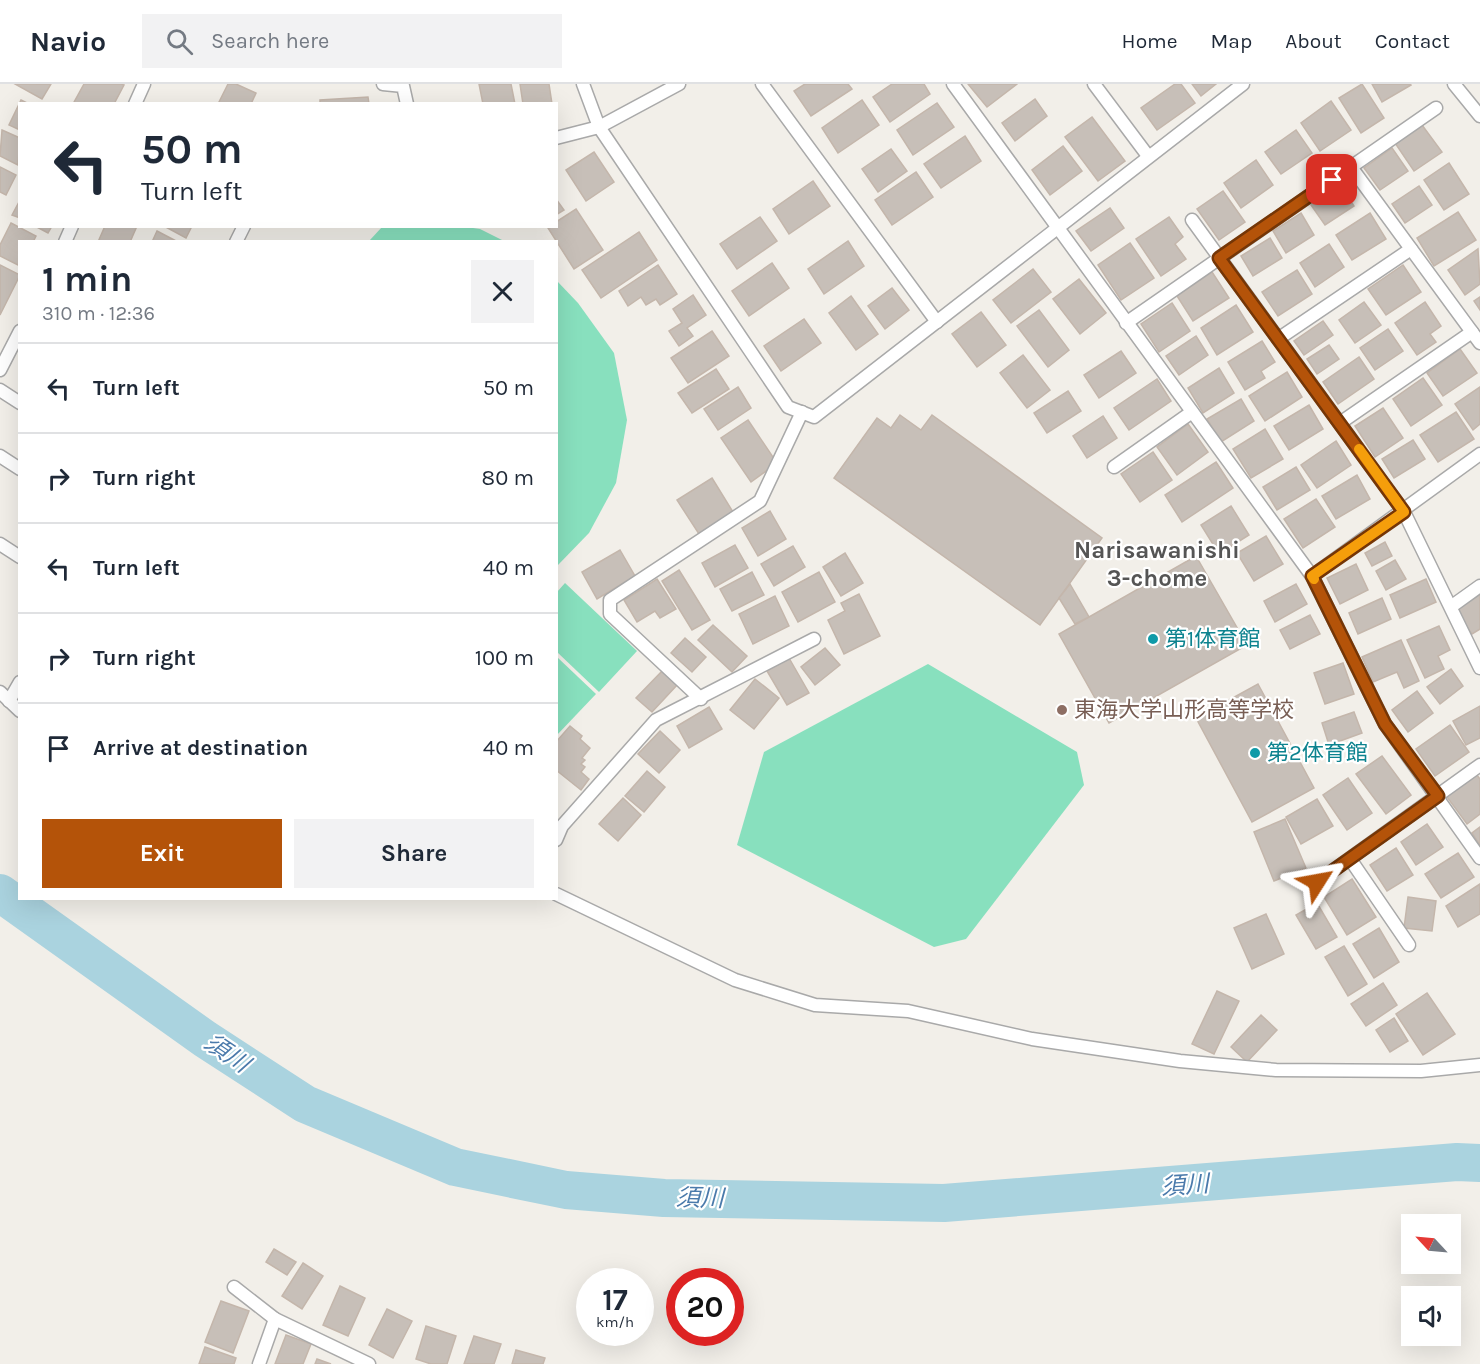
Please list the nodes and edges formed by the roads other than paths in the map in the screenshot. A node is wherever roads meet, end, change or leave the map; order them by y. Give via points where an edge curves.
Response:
1 (144, 84) edge
2 (383, 84) edge
3 (583, 84) edge
4 (679, 84) edge
5 (762, 84) edge
6 (953, 84) edge
7 (1094, 84) edge
8 (1243, 84) edge
9 (1454, 84) edge
10 (136, 102) edge
11 (407, 102) edge
12 (1436, 108) dead end
13 (1480, 116) edge
14 (599, 127) junction
15 (558, 137) edge
16 (1148, 156) junction
17 (1351, 167) junction
18 (1192, 220) dead end
19 (1058, 230) junction
20 (1411, 249) junction
21 (1219, 258) junction
22 (938, 322) junction
23 (1126, 323) junction
24 (18, 335) edge
25 (1476, 337) edge
26 (1278, 339) junction
27 (0, 370) edge
28 (0, 390) edge
29 (18, 402) edge
30 (802, 412) junction
31 (1192, 412) junction
32 (1340, 423) junction
33 (1480, 454) edge
34 (0, 456) edge
35 (18, 468) edge
36 (1114, 468) dead end
37 (1404, 512) junction
38 (0, 544) edge
39 (18, 556) edge
40 (1312, 576) junction
41 (1480, 586) edge
42 (1452, 606) junction
43 (814, 639) dead end
44 (1480, 668) edge
45 (18, 684) edge
46 (4, 696) edge
47 (700, 699) junction
48 (18, 709) edge
49 (1480, 765) edge
50 (1438, 796) junction
51 (558, 835) edge
52 (1480, 858) edge
53 (1350, 860) junction
54 (1317, 882) dead end
55 (558, 895) edge
56 (1410, 945) dead end
57 (1480, 1065) edge
58 (234, 1287) dead end
59 (275, 1318) junction
60 (259, 1364) edge
61 (369, 1364) edge

1 - 10 lane
2 - 11 lane via 403,86
3 - 14 lane
4 - 14 lane
5 - 22 lane
6 - 19 lane
7 - 16 lane
8 - 16 lane
9 - 13 lane
12 - 17 lane
14 - 15 lane
14 - 30 lane via 788,407
16 - 19 lane
17 - 20 lane
17 - 21 lane
18 - 21 lane
19 - 22 lane
19 - 23 lane
20 - 25 lane
20 - 26 lane
21 - 23 lane
21 - 26 lane
22 - 30 lane via 814,417
23 - 31 lane
24 - 27 lane
25 - 32 lane
26 - 32 lane
28 - 29 lane
30 - 47 lane via 760,501 610,600 610,614
31 - 36 lane
31 - 40 lane
32 - 37 lane
33 - 37 lane
34 - 35 lane
37 - 40 lane
37 - 42 lane
38 - 39 lane
40 - 50 lane via 1385,724
41 - 42 lane
42 - 44 lane
43 - 47 lane
45 - 46 lane
46 - 48 lane
47 - 51 lane via 656,720
49 - 50 lane
50 - 52 lane
50 - 53 lane
53 - 54 lane
53 - 56 lane
55 - 57 lane via 735,980 815,1005 908,1011 1032,1039 1180,1061 1276,1070 1421,1071
58 - 59 lane
59 - 60 lane
59 - 61 lane

